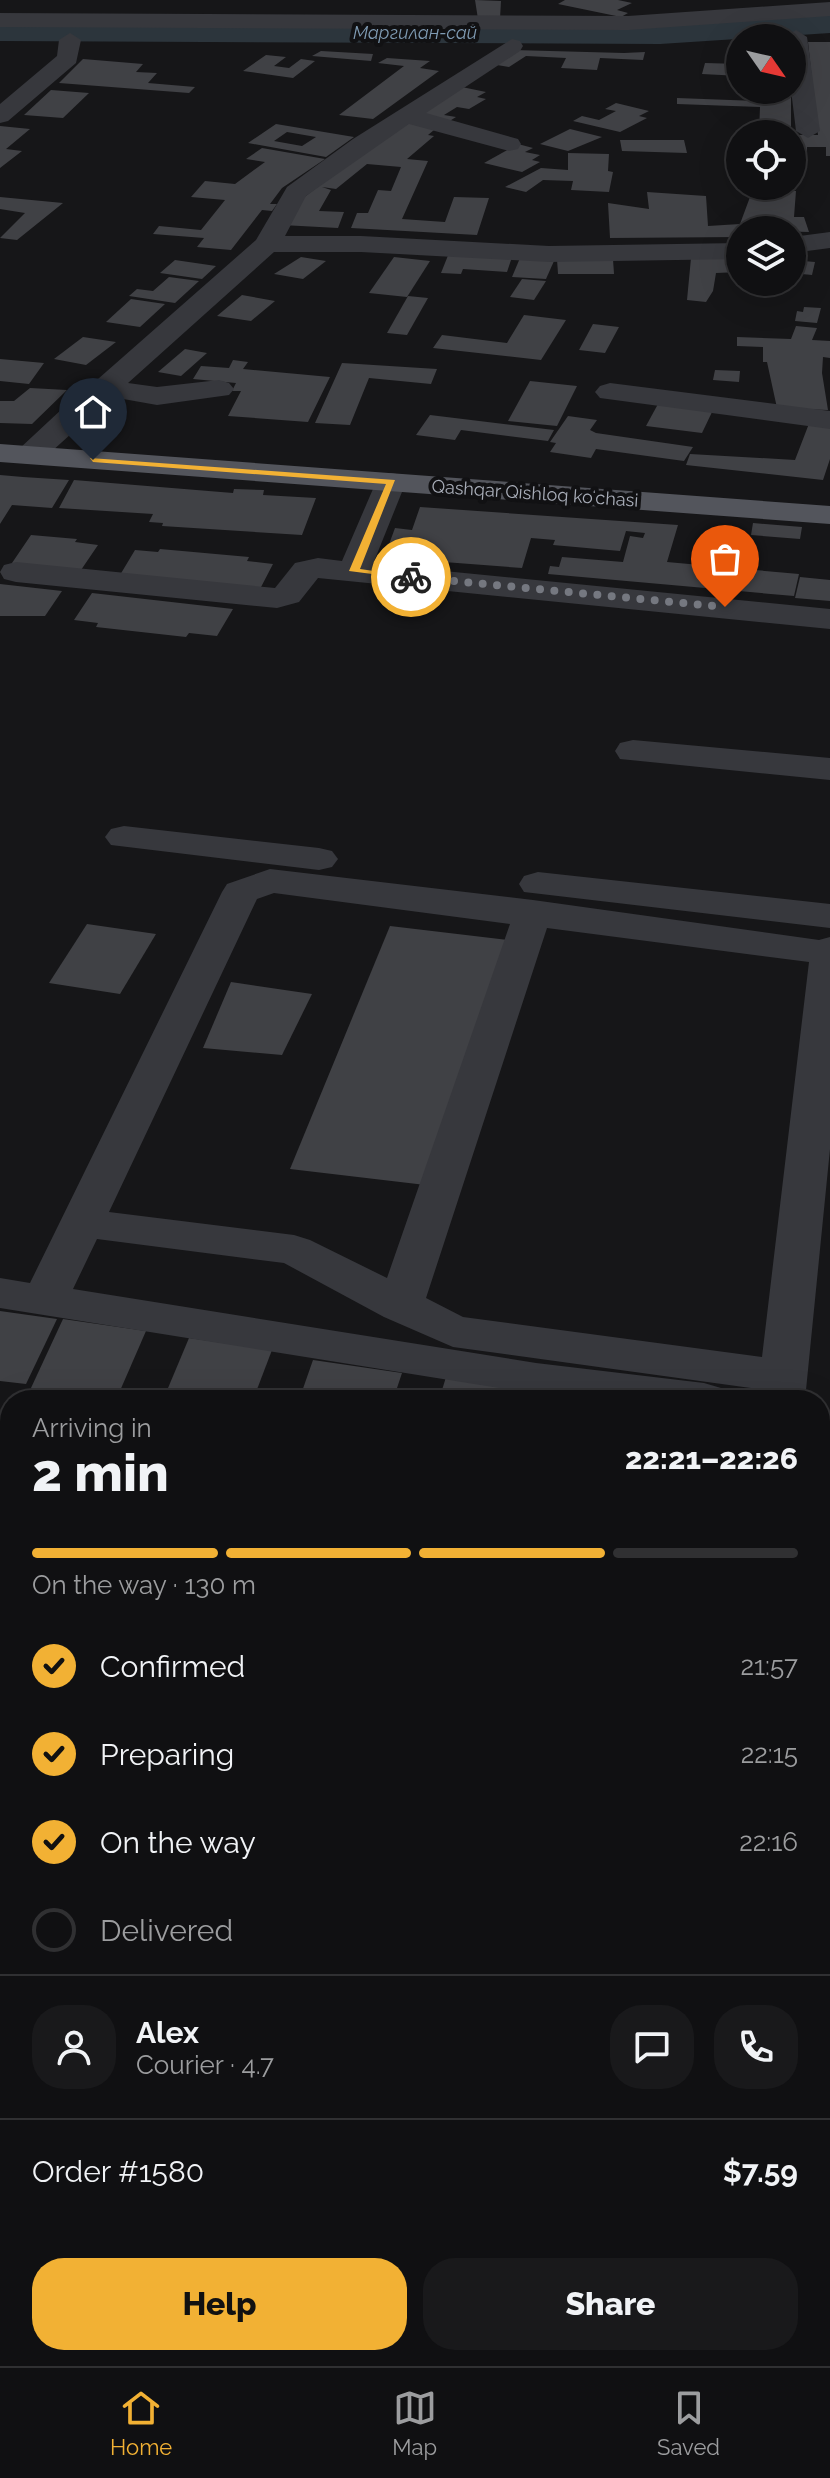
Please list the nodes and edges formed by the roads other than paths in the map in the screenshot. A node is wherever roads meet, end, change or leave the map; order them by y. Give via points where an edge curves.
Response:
1 (830, 9) edge
2 (0, 20) edge
3 (70, 40) junction
4 (0, 41) edge
5 (656, 44) dead end
6 (402, 45) dead end
7 (465, 46) dead end
8 (576, 46) dead end
9 (805, 104) edge
10 (0, 116) edge
11 (405, 116) junction
12 (808, 131) dead end
13 (509, 144) dead end
14 (830, 240) edge
15 (806, 243) edge
16 (267, 244) junction
17 (726, 251) edge
18 (102, 387) junction
19 (219, 389) dead end
20 (610, 392) dead end
21 (830, 420) edge
22 (15, 454) edge
23 (391, 482) junction
24 (830, 515) edge
25 (354, 571) junction
26 (16, 572) dead end
27 (830, 619) edge
28 (633, 751) dead end
29 (830, 769) edge
30 (124, 837) dead end
31 (533, 912) junction
32 (830, 916) edge
33 (830, 951) edge
34 (82, 1223) junction
35 (0, 1293) edge
36 (45, 1300) junction
37 (400, 1306) junction
38 (783, 1388) edge
39 (624, 1390) edge

1 - 2 street via 628,23
3 - 4 street
3 - 6 street
3 - 10 street via 68,58
5 - 8 street
7 - 11 street via 520,46
9 - 12 street
11 - 13 street
11 - 16 street via 296,192
14 - 15 street
16 - 17 street via 549,254
16 - 18 street
18 - 19 street via 157,396
18 - 22 street
20 - 21 street
22 - 23 main road, Qashqar Qishloq koʻchasi
23 - 24 main road, Qashqar Qishloq koʻchasi
23 - 25 street
25 - 26 street via 306,570 287,595 277,598
25 - 27 street
28 - 29 street
30 - 32 street
31 - 33 street
31 - 34 street via 270,881 241,892
31 - 37 street
33 - 38 street
34 - 36 street
34 - 37 street via 294,1250
35 - 36 street
36 - 39 street
37 - 38 street via 453,1331

